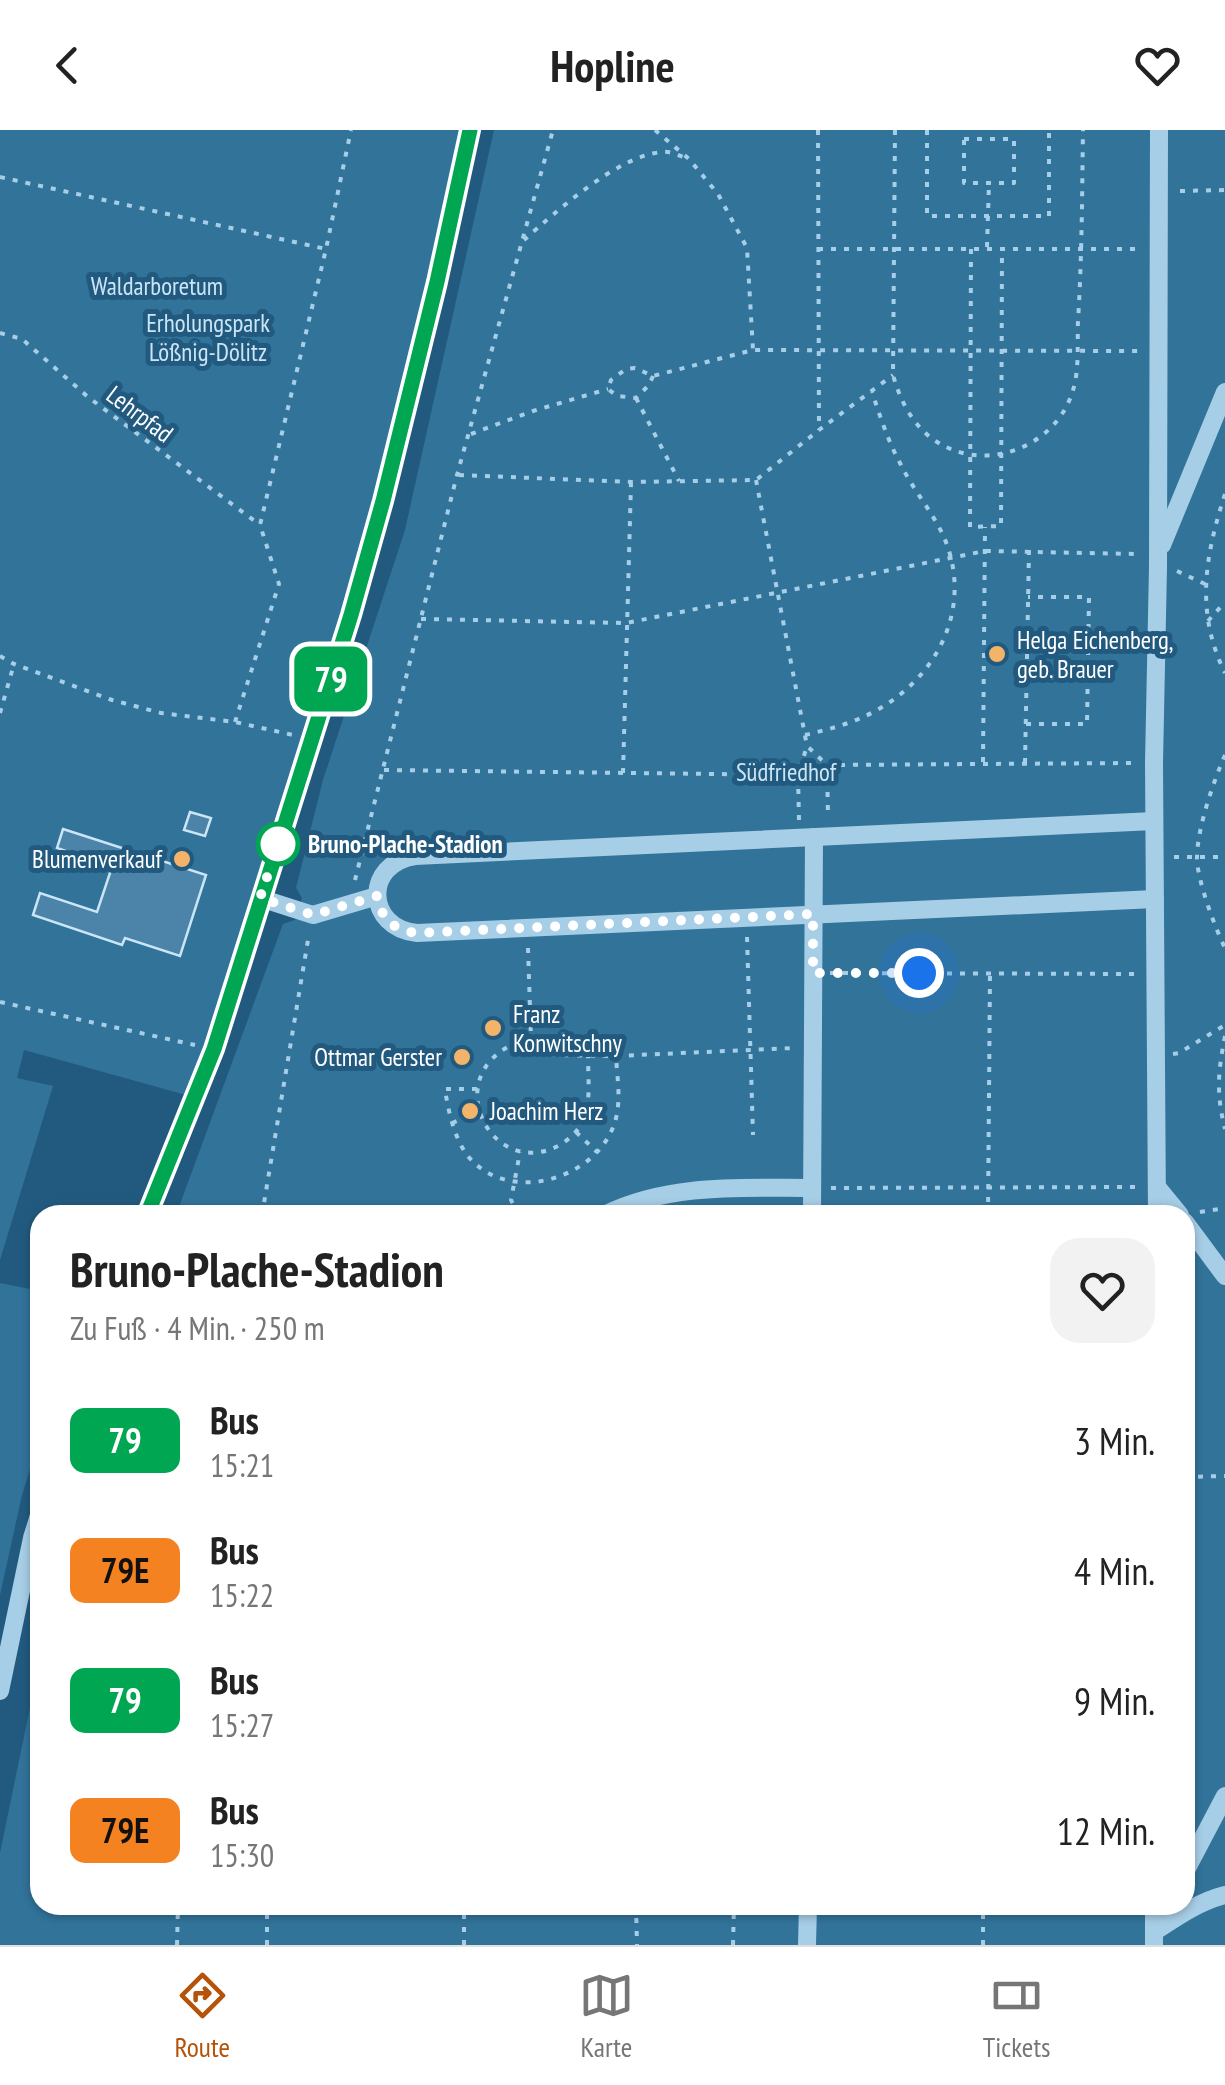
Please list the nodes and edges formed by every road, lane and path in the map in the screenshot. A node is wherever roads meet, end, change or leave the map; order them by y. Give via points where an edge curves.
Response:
1 (351, 130) edge
2 (470, 130) edge
3 (553, 130) edge
4 (655, 130) edge
5 (818, 130) edge
6 (896, 130) edge
7 (927, 130) edge
8 (989, 130) edge
9 (1048, 130) edge
10 (1083, 130) edge
11 (1159, 130) edge
12 (989, 139) junction
13 (689, 159) junction
14 (0, 178) edge
15 (988, 182) junction
16 (1225, 190) edge
17 (1159, 191) junction
18 (988, 216) junction
19 (522, 242) junction
20 (1002, 248) junction
21 (326, 249) junction
22 (818, 249) junction
23 (894, 249) junction
24 (971, 249) junction
25 (986, 249) junction
26 (1082, 249) junction
27 (1160, 249) junction
28 (0, 332) edge
29 (753, 350) junction
30 (818, 350) junction
31 (894, 350) junction
32 (1158, 350) junction
33 (971, 351) junction
34 (1002, 351) junction
35 (1077, 352) junction
36 (893, 375) junction
37 (652, 376) junction
38 (608, 389) junction
39 (872, 392) junction
40 (1225, 392) edge
41 (636, 398) junction
42 (819, 430) junction
43 (468, 435) junction
44 (1001, 454) junction
45 (970, 455) junction
46 (458, 476) junction
47 (756, 480) junction
48 (679, 481) junction
49 (631, 482) junction
50 (1225, 494) edge
51 (260, 525) junction
52 (986, 527) junction
53 (1030, 550) junction
54 (985, 551) junction
55 (950, 558) junction
56 (1158, 561) junction
57 (1205, 584) junction
58 (777, 592) junction
59 (1028, 596) junction
60 (1225, 602) edge
61 (422, 618) junction
62 (626, 623) junction
63 (1207, 623) junction
64 (0, 656) edge
65 (14, 664) junction
66 (1225, 673) edge
67 (0, 713) edge
68 (235, 722) junction
69 (1026, 724) junction
70 (805, 735) junction
71 (313, 739) junction
72 (807, 746) junction
73 (1225, 755) edge
74 (1026, 763) junction
75 (1154, 763) junction
76 (983, 764) junction
77 (827, 765) junction
78 (384, 770) junction
79 (622, 773) junction
80 (798, 775) junction
81 (1154, 821) junction
82 (814, 837) junction
83 (1154, 857) junction
84 (1196, 858) junction
85 (1225, 858) edge
86 (377, 896) junction
87 (260, 898) junction
88 (1155, 898) junction
89 (349, 904) junction
90 (813, 914) junction
91 (313, 915) junction
92 (747, 918) junction
93 (528, 928) junction
94 (1225, 948) edge
95 (813, 973) junction
96 (990, 974) junction
97 (1155, 974) junction
98 (0, 1002) edge
99 (1225, 1025) edge
100 (1225, 1036) edge
101 (530, 1038) junction
102 (812, 1047) junction
103 (214, 1049) junction
104 (751, 1049) junction
105 (616, 1056) junction
106 (1155, 1056) junction
107 (588, 1057) junction
108 (477, 1090) junction
109 (478, 1112) junction
110 (452, 1123) junction
111 (1225, 1129) edge
112 (576, 1132) junction
113 (753, 1135) dead end
114 (520, 1152) junction
115 (597, 1152) junction
116 (515, 1180) junction
117 (1157, 1187) junction
118 (812, 1188) junction
119 (988, 1188) junction
120 (151, 1205) edge
121 (264, 1205) edge
122 (513, 1205) edge
123 (630, 1205) edge
124 (812, 1205) edge
125 (988, 1205) edge
126 (1156, 1205) edge
127 (1172, 1205) edge
128 (1195, 1236) edge
129 (1225, 1276) edge
130 (1195, 1476) edge
131 (1225, 1476) edge
132 (30, 1548) edge
133 (0, 1690) edge
134 (1225, 1796) edge
135 (1195, 1853) edge
136 (1225, 1895) edge
137 (1195, 1907) edge
138 (178, 1915) edge
139 (267, 1915) edge
140 (464, 1915) edge
141 (636, 1915) edge
142 (734, 1915) edge
143 (808, 1915) edge
144 (984, 1915) edge
145 (1181, 1915) edge
146 (1154, 1938) edge
147 (178, 1945) edge
148 (267, 1945) edge
149 (464, 1945) edge
150 (636, 1945) edge
151 (733, 1945) edge
152 (808, 1945) edge
153 (983, 1945) edge

1 - 21 path
2 - 71 street via 383,501
3 - 19 path
4 - 13 path
5 - 22 path
6 - 23 path
7 - 18 path via 927,216
8 - 12 path
9 - 18 path via 1049,216
10 - 26 path
11 - 17 street
12 - 15 path via 964,139 964,183
12 - 15 path via 1014,139 1014,182
13 - 19 path via 666,150 634,158 569,200
13 - 29 path via 718,194 747,248
14 - 21 path
15 - 18 path
16 - 17 path
17 - 27 street
18 - 25 path
19 - 43 path
20 - 25 path
20 - 26 path
20 - 34 path
21 - 51 path
22 - 23 path
22 - 30 path
23 - 24 path
23 - 31 path
24 - 25 path
24 - 33 path
26 - 27 path
26 - 35 path
27 - 32 street
28 - 51 path, Lehrpfad via 22,339 88,397
29 - 30 path
29 - 37 path
30 - 31 path
30 - 42 path
31 - 33 path
31 - 36 path
32 - 35 path
32 - 56 street
33 - 34 path
33 - 45 path
34 - 35 path
34 - 44 path
35 - 44 path via 1074,387 1058,420 1041,437
36 - 39 path
36 - 45 path via 912,420 929,437
37 - 38 path via 626,369
37 - 41 path
38 - 41 path
38 - 43 path
39 - 42 path
39 - 55 path via 899,463
40 - 56 street
41 - 48 path
42 - 47 path
43 - 46 path
44 - 45 path
44 - 52 path via 1001,526
45 - 52 path via 970,526
46 - 49 path
46 - 61 path
47 - 48 path
47 - 58 path
48 - 49 path
49 - 62 path
50 - 57 path
51 - 68 path via 279,584
52 - 54 path
53 - 54 path
53 - 56 path
53 - 59 path
54 - 55 path
54 - 76 path
55 - 58 path
55 - 70 path via 954,613 928,666 880,710
56 - 57 path
56 - 75 street
57 - 63 path
58 - 62 path
58 - 70 path
59 - 69 path
59 - 69 path via 1089,597 1089,616 1086,724
60 - 63 path
61 - 62 path
61 - 78 path
62 - 79 path
63 - 66 path
64 - 65 path
65 - 67 path
65 - 68 path via 112,700
68 - 71 path
69 - 74 path
70 - 72 path
71 - 87 street
72 - 77 path
72 - 80 path
73 - 84 path
74 - 75 path
74 - 76 path
75 - 81 street
76 - 77 path
77 - 82 path
78 - 79 path
78 - 89 path
79 - 80 path
80 - 82 path
81 - 82 street
81 - 83 street
82 - 86 street via 414,856 388,868
82 - 90 street
83 - 84 path
83 - 88 street
84 - 85 path
84 - 94 path
86 - 89 street
86 - 93 street via 383,915 407,932
87 - 91 street
87 - 103 street
88 - 90 street
88 - 97 street
89 - 91 street
90 - 92 street
90 - 95 street
91 - 121 path
92 - 93 street
92 - 104 path
93 - 101 path
95 - 96 path
95 - 102 street
96 - 97 path
96 - 119 path
97 - 106 street
98 - 103 path
99 - 106 path via 1179,1054
100 - 111 path via 1217,1075
101 - 107 path via 548,1055
101 - 108 path via 500,1050
102 - 104 path
102 - 118 street
103 - 120 street
104 - 105 path
104 - 113 path
105 - 107 path
105 - 115 path via 616,1120
106 - 117 street
107 - 112 path via 588,1104
108 - 109 path
108 - 110 path via 445,1089
109 - 110 path
109 - 114 path via 504,1146
110 - 116 path via 466,1154
112 - 114 path via 547,1151
112 - 115 path
114 - 116 path
115 - 116 path via 559,1178
116 - 122 path
117 - 119 path
117 - 126 street
117 - 127 street
118 - 119 path
118 - 123 street via 713,1188 658,1194
118 - 124 street
119 - 125 path
128 - 129 street
130 - 131 path
132 - 133 street
134 - 135 street
136 - 137 street
138 - 147 path
139 - 148 path
140 - 149 path
141 - 150 path
142 - 151 path
143 - 152 street
144 - 153 path
145 - 146 street

